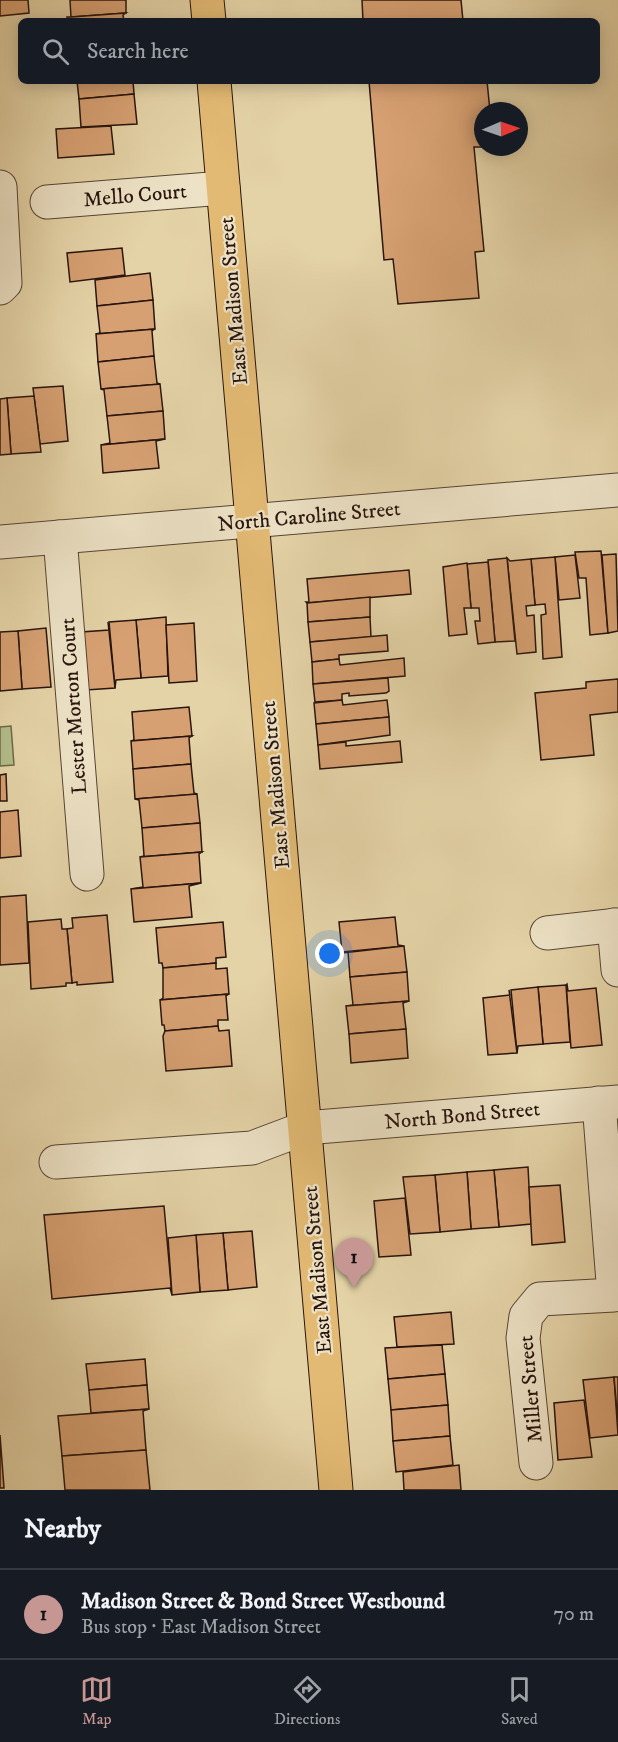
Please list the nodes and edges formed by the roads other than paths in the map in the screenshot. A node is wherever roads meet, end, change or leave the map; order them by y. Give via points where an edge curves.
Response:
1 (207, 0) edge
2 (209, 18) edge
3 (214, 84) edge
4 (0, 187) edge
5 (223, 188) junction
6 (47, 202) dead end
7 (0, 288) edge
8 (618, 490) edge
9 (252, 521) junction
10 (60, 537) junction
11 (0, 542) edge
12 (87, 874) dead end
13 (616, 925) edge
14 (547, 933) dead end
15 (618, 970) edge
16 (609, 1102) edge
17 (305, 1128) junction
18 (56, 1162) dead end
19 (616, 1294) edge
20 (536, 1462) dead end
21 (336, 1490) edge

1 - 2 main road
3 - 5 main road, East Madison Street
4 - 7 street via 5,283
5 - 6 street, Mello Court
5 - 9 main road, East Madison Street
8 - 9 street, North Caroline Street
9 - 10 street, North Caroline Street
9 - 17 main road, East Madison Street
10 - 11 street, North Caroline Street
10 - 12 street, Lester Morton Court
13 - 14 street
13 - 15 street
16 - 17 street, North Bond Street
16 - 19 street, Miller Street
17 - 18 street, North Bond Street via 252,1148
17 - 21 main road, East Madison Street
19 - 20 street, Miller Street via 540,1299 526,1316 523,1338

